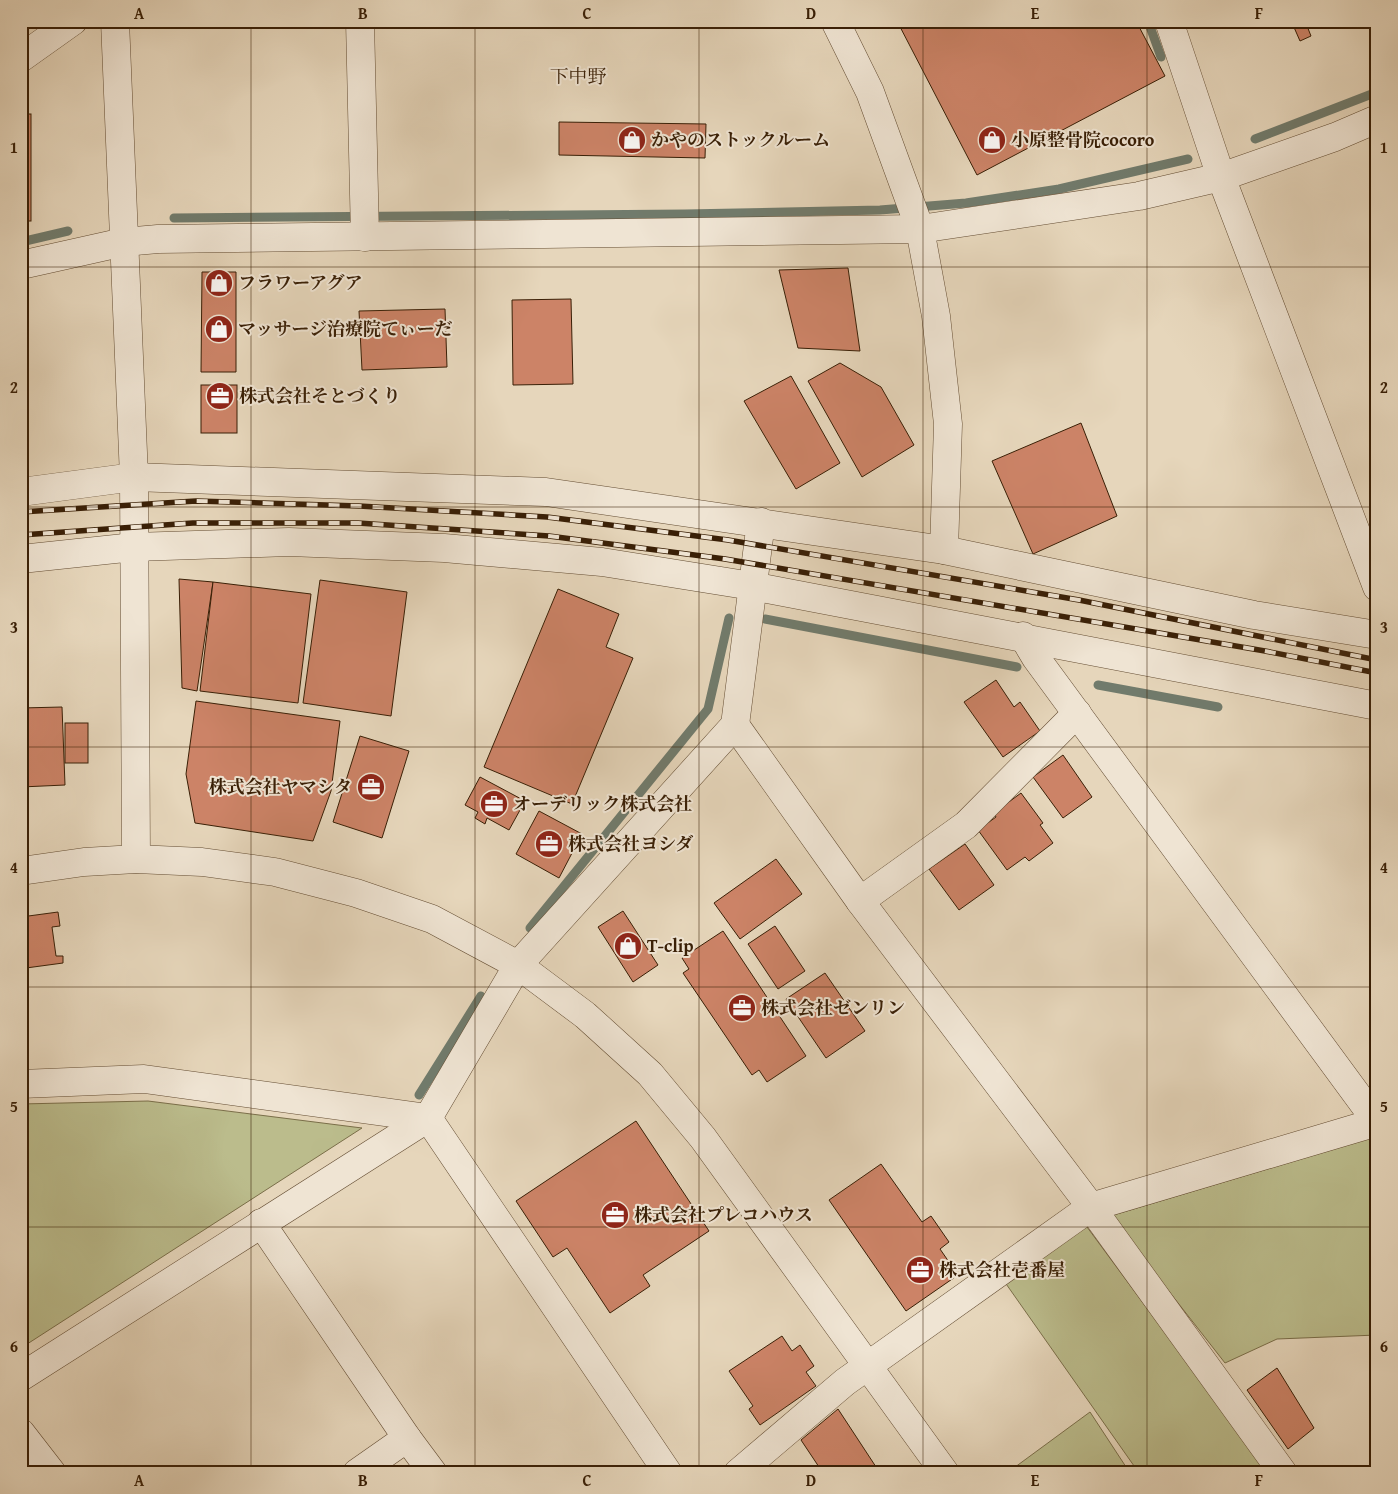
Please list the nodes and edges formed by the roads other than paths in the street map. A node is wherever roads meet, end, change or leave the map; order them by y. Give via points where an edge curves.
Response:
1 (73, 21) edge
2 (115, 21) edge
3 (360, 21) edge
4 (835, 21) edge
5 (1168, 21) edge
6 (21, 58) edge
7 (1377, 119) edge
8 (1221, 177) junction
9 (915, 214) junction
10 (365, 224) junction
11 (124, 242) junction
12 (21, 266) edge
13 (134, 477) junction
14 (21, 492) edge
15 (762, 522) junction
16 (134, 547) junction
17 (944, 550) junction
18 (21, 559) edge
19 (1375, 576) edge
20 (752, 586) junction
21 (1377, 634) edge
22 (1023, 636) junction
23 (1377, 706) edge
24 (1077, 713) junction
25 (735, 725) junction
26 (136, 859) junction
27 (21, 871) edge
28 (860, 901) junction
29 (518, 965) junction
30 (21, 1084) edge
31 (428, 1118) junction
32 (1377, 1122) edge
33 (1091, 1207) junction
34 (261, 1223) junction
35 (868, 1365) junction
36 (21, 1377) edge
37 (21, 1433) edge
38 (407, 1438) junction
39 (52, 1473) edge
40 (357, 1473) edge
41 (433, 1473) edge
42 (668, 1473) edge
43 (738, 1473) edge
44 (945, 1473) edge
45 (1283, 1473) edge

1 - 6 street
2 - 11 street
3 - 10 street
4 - 9 street via 870,92
5 - 8 street
7 - 8 street
8 - 9 street via 1139,196
8 - 19 street
9 - 10 street
9 - 17 street via 936,316 948,424
10 - 11 street
11 - 12 street
11 - 13 street
13 - 14 street
13 - 15 street via 546,492
13 - 16 street
15 - 17 street
15 - 20 street
16 - 18 street
16 - 20 street via 289,542 444,548 602,562
16 - 26 street
17 - 21 street via 1254,615
20 - 22 street
20 - 25 street
22 - 23 street
22 - 24 street
24 - 28 street via 966,825
24 - 32 street
25 - 28 street
25 - 29 street
26 - 27 street
26 - 29 street via 202,862 275,872 356,893 432,919
28 - 33 street
29 - 31 street
29 - 35 street via 585,1015 650,1074 703,1138
30 - 31 street via 144,1080
31 - 34 street
31 - 42 street
32 - 33 street
33 - 35 street
33 - 45 street
34 - 36 street
34 - 38 street
35 - 43 street
35 - 44 street
37 - 39 street
38 - 40 street
38 - 41 street

